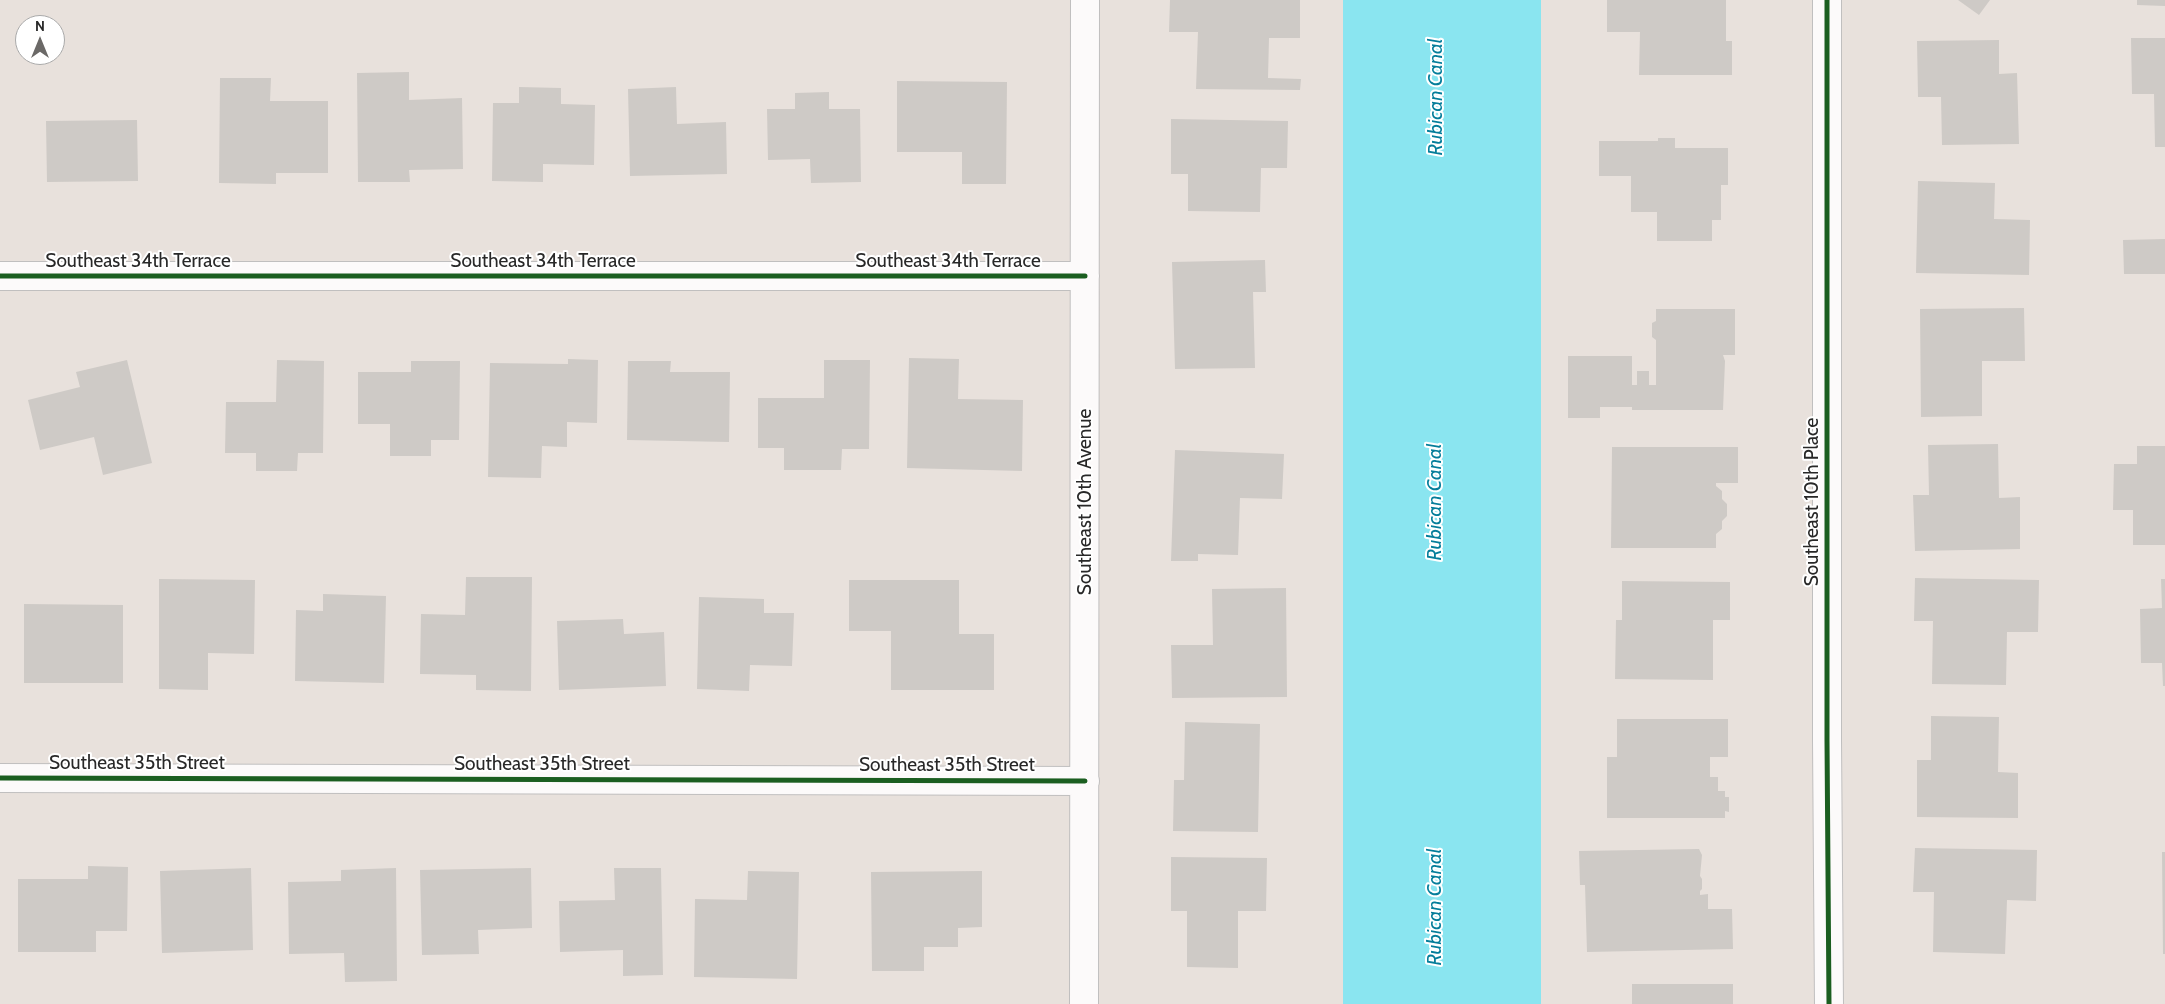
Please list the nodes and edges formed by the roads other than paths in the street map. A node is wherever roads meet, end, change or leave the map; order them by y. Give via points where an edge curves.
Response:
1 (1085, 0) edge
2 (1827, 0) edge
3 (0, 276) edge
4 (1085, 276) junction
5 (0, 778) edge
6 (1085, 781) junction
7 (1084, 1004) edge
8 (1829, 1004) edge

1 - 4 street, Southeast 10th Avenue
2 - 8 street, Southeast 10th Place
3 - 4 street, Southeast 34th Terrace
4 - 6 street, Southeast 10th Avenue
5 - 6 street, Southeast 35th Street
6 - 7 street, Southeast 10th Avenue

